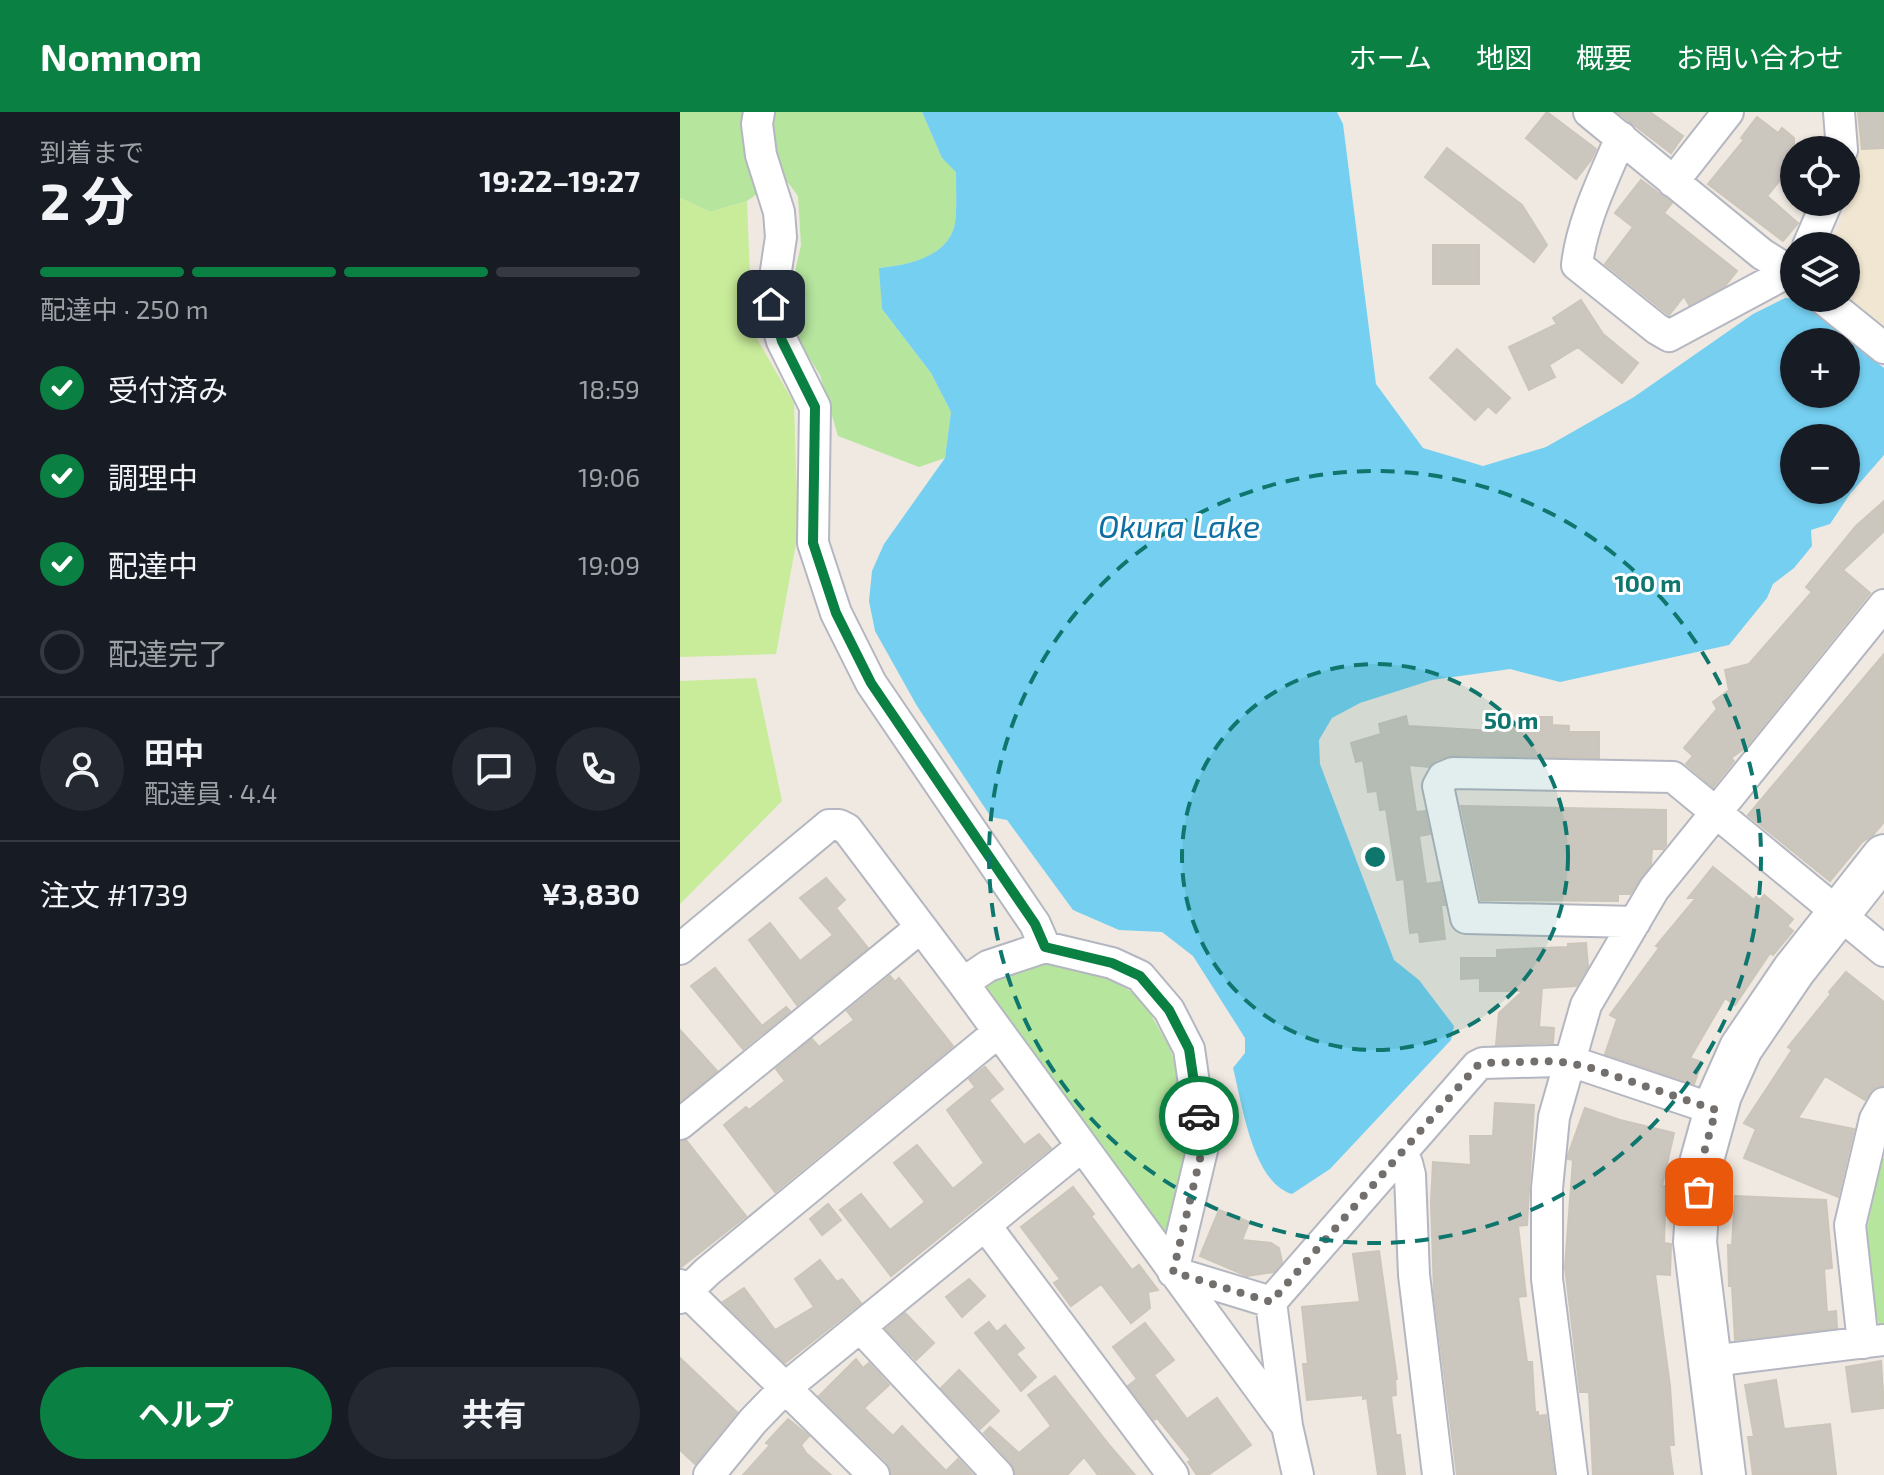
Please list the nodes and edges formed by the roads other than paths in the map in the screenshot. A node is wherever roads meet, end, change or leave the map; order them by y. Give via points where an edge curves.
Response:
1 (759, 112) edge
2 (1589, 112) edge
3 (1728, 112) edge
4 (1839, 112) edge
5 (1841, 136) edge
6 (1621, 137) junction
7 (1673, 182) junction
8 (1780, 264) edge
9 (1780, 279) edge
10 (1839, 312) edge
11 (1884, 348) edge
12 (1884, 605) edge
13 (1716, 812) junction
14 (1884, 856) edge
15 (1838, 913) junction
16 (1635, 922) junction
17 (920, 928) junction
18 (1045, 947) junction
19 (680, 949) edge
20 (1884, 951) edge
21 (963, 983) junction
22 (997, 1033) junction
23 (1570, 1063) junction
24 (1884, 1103) edge
25 (1716, 1110) junction
26 (680, 1124) edge
27 (1878, 1139) edge
28 (1081, 1147) junction
29 (1400, 1154) junction
30 (985, 1225) junction
31 (1173, 1272) junction
32 (682, 1291) edge
33 (1271, 1302) junction
34 (860, 1327) junction
35 (1873, 1341) edge
36 (1711, 1361) junction
37 (785, 1388) junction
38 (1287, 1426) junction
39 (709, 1475) edge
40 (874, 1475) edge
41 (998, 1475) edge
42 (1173, 1475) edge
43 (1298, 1475) edge
44 (1438, 1475) edge
45 (1572, 1475) edge
46 (1724, 1475) edge

1 - 18 street via 761,155 781,237 771,304 782,341 815,407 813,543 836,613 871,683 1035,924
2 - 6 street
3 - 7 street
4 - 5 street
6 - 7 street
6 - 9 street via 1596,195 1577,265 1669,336
7 - 8 street
10 - 11 street
12 - 13 street
13 - 15 street
13 - 16 street via 1654,889
13 - 16 street via 1673,777 1443,777 1438,786 1466,918
14 - 15 street
15 - 20 street
15 - 25 street via 1741,1048
16 - 23 street via 1586,1005
17 - 19 street via 847,829 829,825
17 - 21 street
17 - 26 street
18 - 21 street via 988,966
18 - 31 street via 1112,963 1140,976 1169,1010 1189,1049 1203,1146
21 - 22 street
22 - 28 street
22 - 32 street
23 - 25 street
23 - 29 street via 1477,1066
23 - 45 street via 1554,1117 1547,1279
24 - 27 street via 1875,1119
25 - 36 street via 1700,1167 1695,1242
27 - 35 street via 1850,1225
28 - 30 street
28 - 31 street
29 - 33 street
29 - 44 street via 1410,1175 1411,1245
30 - 34 street
30 - 42 street
31 - 33 street
31 - 38 street
32 - 37 street
33 - 38 street
34 - 37 street
34 - 41 street
35 - 36 street
36 - 46 street
37 - 39 street
37 - 40 street
38 - 43 street

